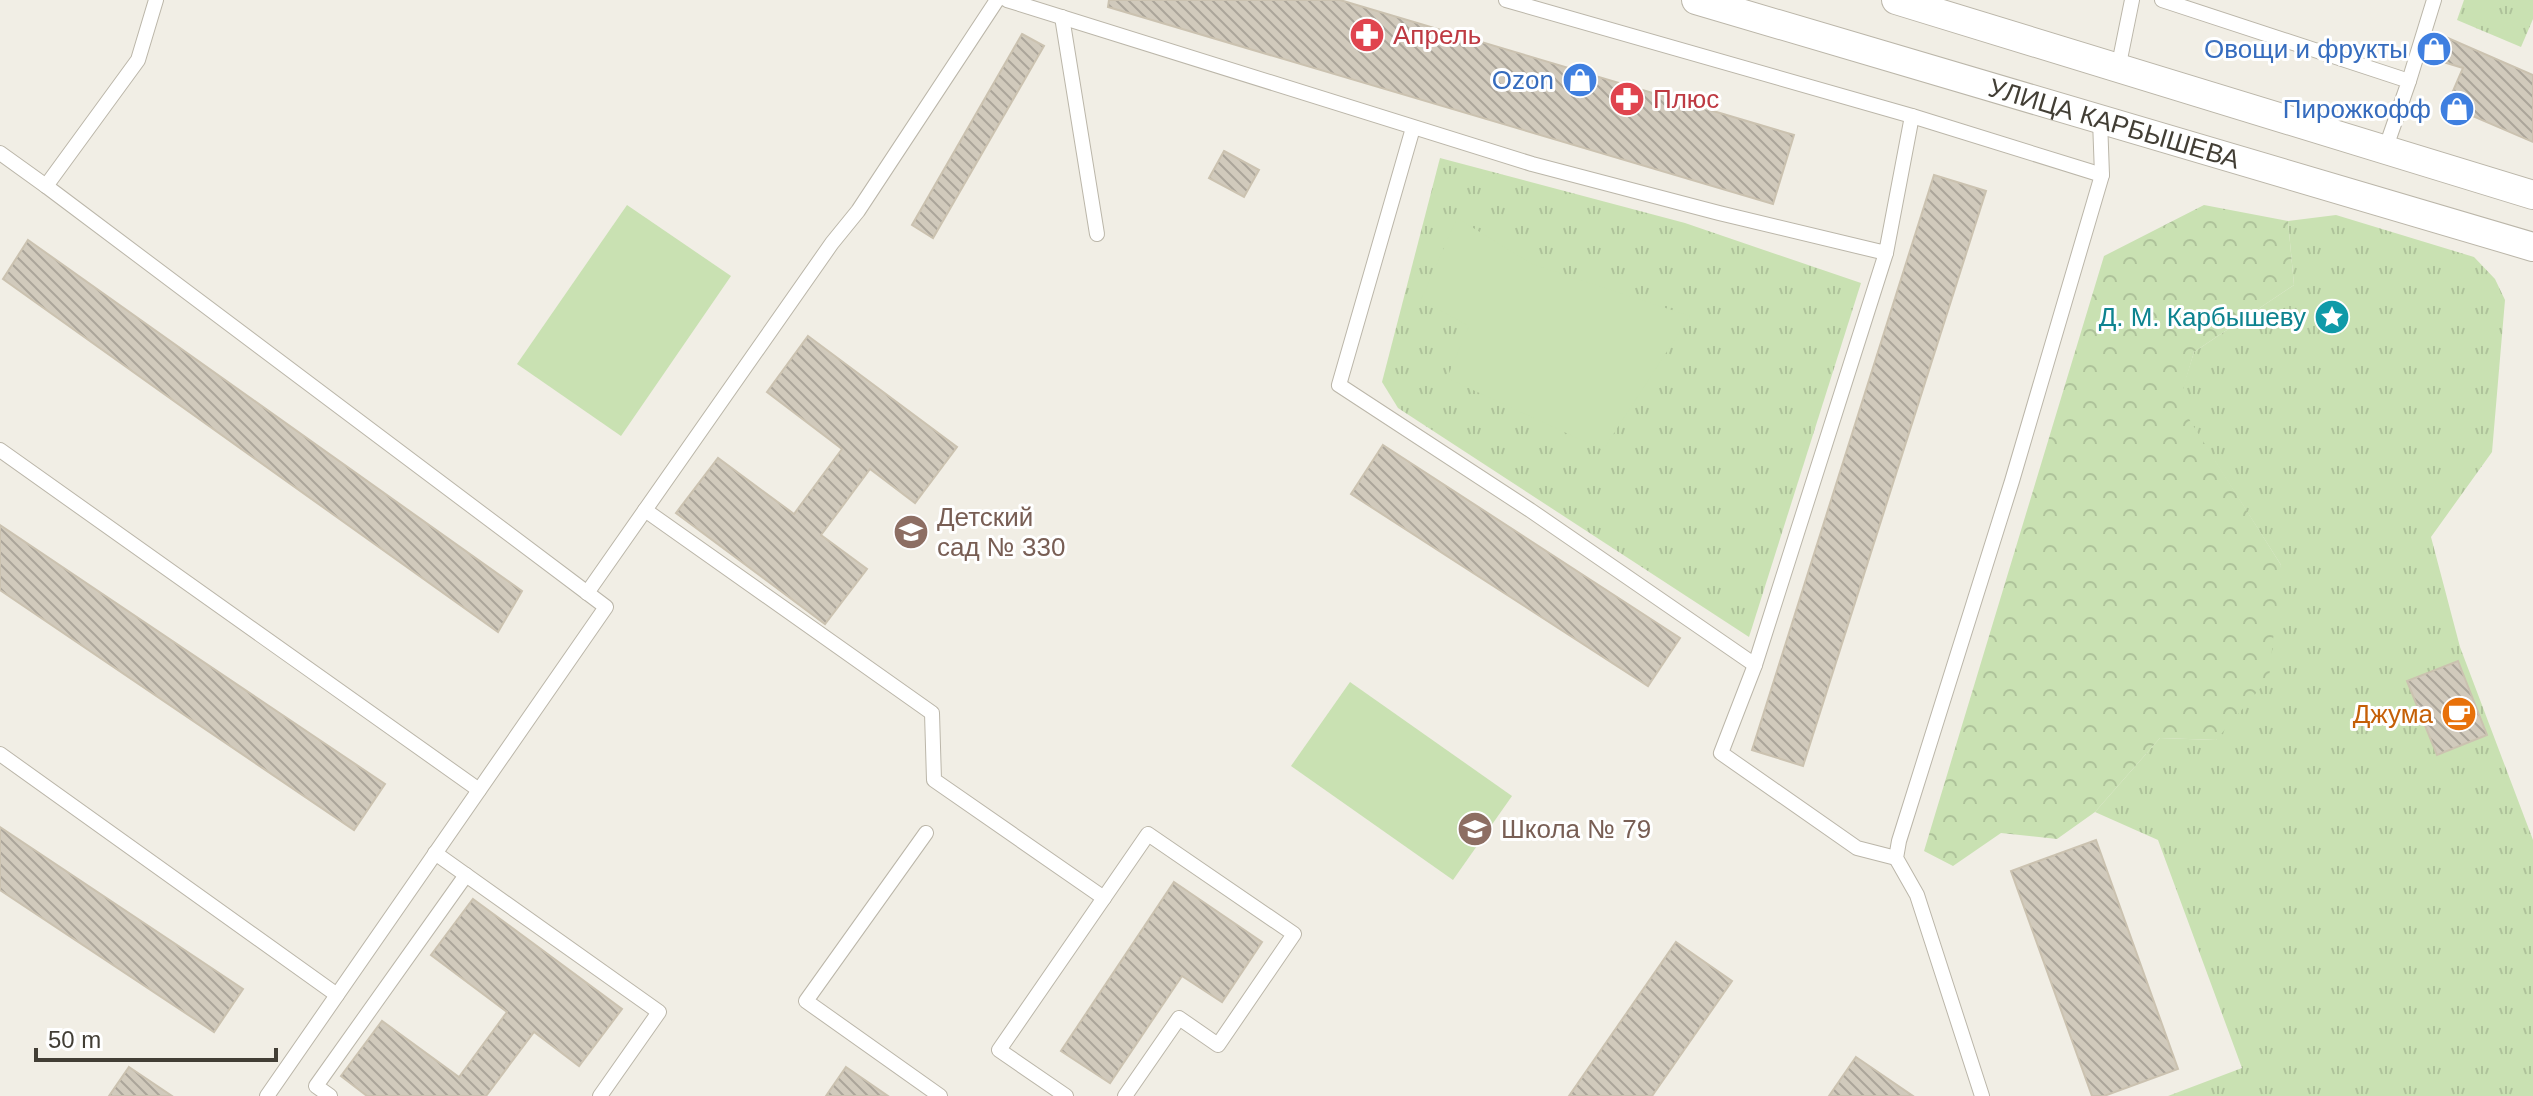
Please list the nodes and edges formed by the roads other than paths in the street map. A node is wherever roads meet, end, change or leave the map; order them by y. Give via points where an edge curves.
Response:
1 (156, 0) edge
2 (997, 0) edge
3 (1007, 0) edge
4 (1506, 0) edge
5 (1696, 0) edge
6 (1896, 0) edge
7 (2132, 0) edge
8 (2162, 0) edge
9 (2434, 0) edge
10 (1027, 3) edge
11 (1958, 9) edge
12 (1062, 17) junction
13 (2118, 69) junction
14 (2409, 81) junction
15 (1912, 116) junction
16 (2100, 120) junction
17 (1413, 128) junction
18 (2385, 150) junction
19 (0, 153) edge
20 (2102, 175) junction
21 (46, 186) junction
22 (2533, 195) edge
23 (1097, 234) dead end
24 (2533, 247) edge
25 (1886, 253) junction
26 (0, 450) edge
27 (645, 510) junction
28 (587, 593) junction
29 (1755, 665) junction
30 (0, 754) edge
31 (479, 790) junction
32 (926, 833) dead end
33 (435, 853) junction
34 (1896, 858) junction
35 (466, 875) junction
36 (1104, 898) junction
37 (337, 995) junction
38 (267, 1096) edge
39 (330, 1096) edge
40 (600, 1096) edge
41 (940, 1096) edge
42 (1066, 1096) edge
43 (1125, 1096) edge
44 (1982, 1096) edge

1 - 21 lane via 138,60
2 - 27 lane via 858,211
3 - 10 lane
4 - 15 lane
5 - 16 street, УЛИЦА КАРБЫШЕВА
6 - 11 street, УЛИЦА КАРБЫШЕВА
7 - 13 lane
8 - 14 lane
9 - 14 lane
10 - 12 lane
11 - 13 street, УЛИЦА КАРБЫШЕВА
12 - 17 lane
12 - 23 lane
13 - 18 street, УЛИЦА КАРБЫШЕВА
14 - 18 lane
15 - 20 lane
15 - 25 lane
16 - 20 lane
16 - 24 street, УЛИЦА КАРБЫШЕВА
17 - 25 lane via 1575,176
17 - 29 lane via 1339,385
18 - 22 street, УЛИЦА КАРБЫШЕВА
19 - 21 lane
20 - 34 lane
21 - 28 lane
25 - 29 lane
26 - 31 lane
27 - 28 lane
27 - 36 lane via 932,713 934,780
28 - 31 lane via 606,607
29 - 34 lane via 1721,753 1857,848
30 - 37 lane
31 - 33 lane
32 - 41 lane via 806,1001
33 - 35 lane
33 - 37 lane
34 - 44 lane via 1917,895
35 - 39 lane via 316,1086
35 - 40 lane via 659,1012
36 - 42 lane via 999,1050
36 - 43 lane via 1148,834 1294,934 1218,1045 1179,1018
37 - 38 lane

